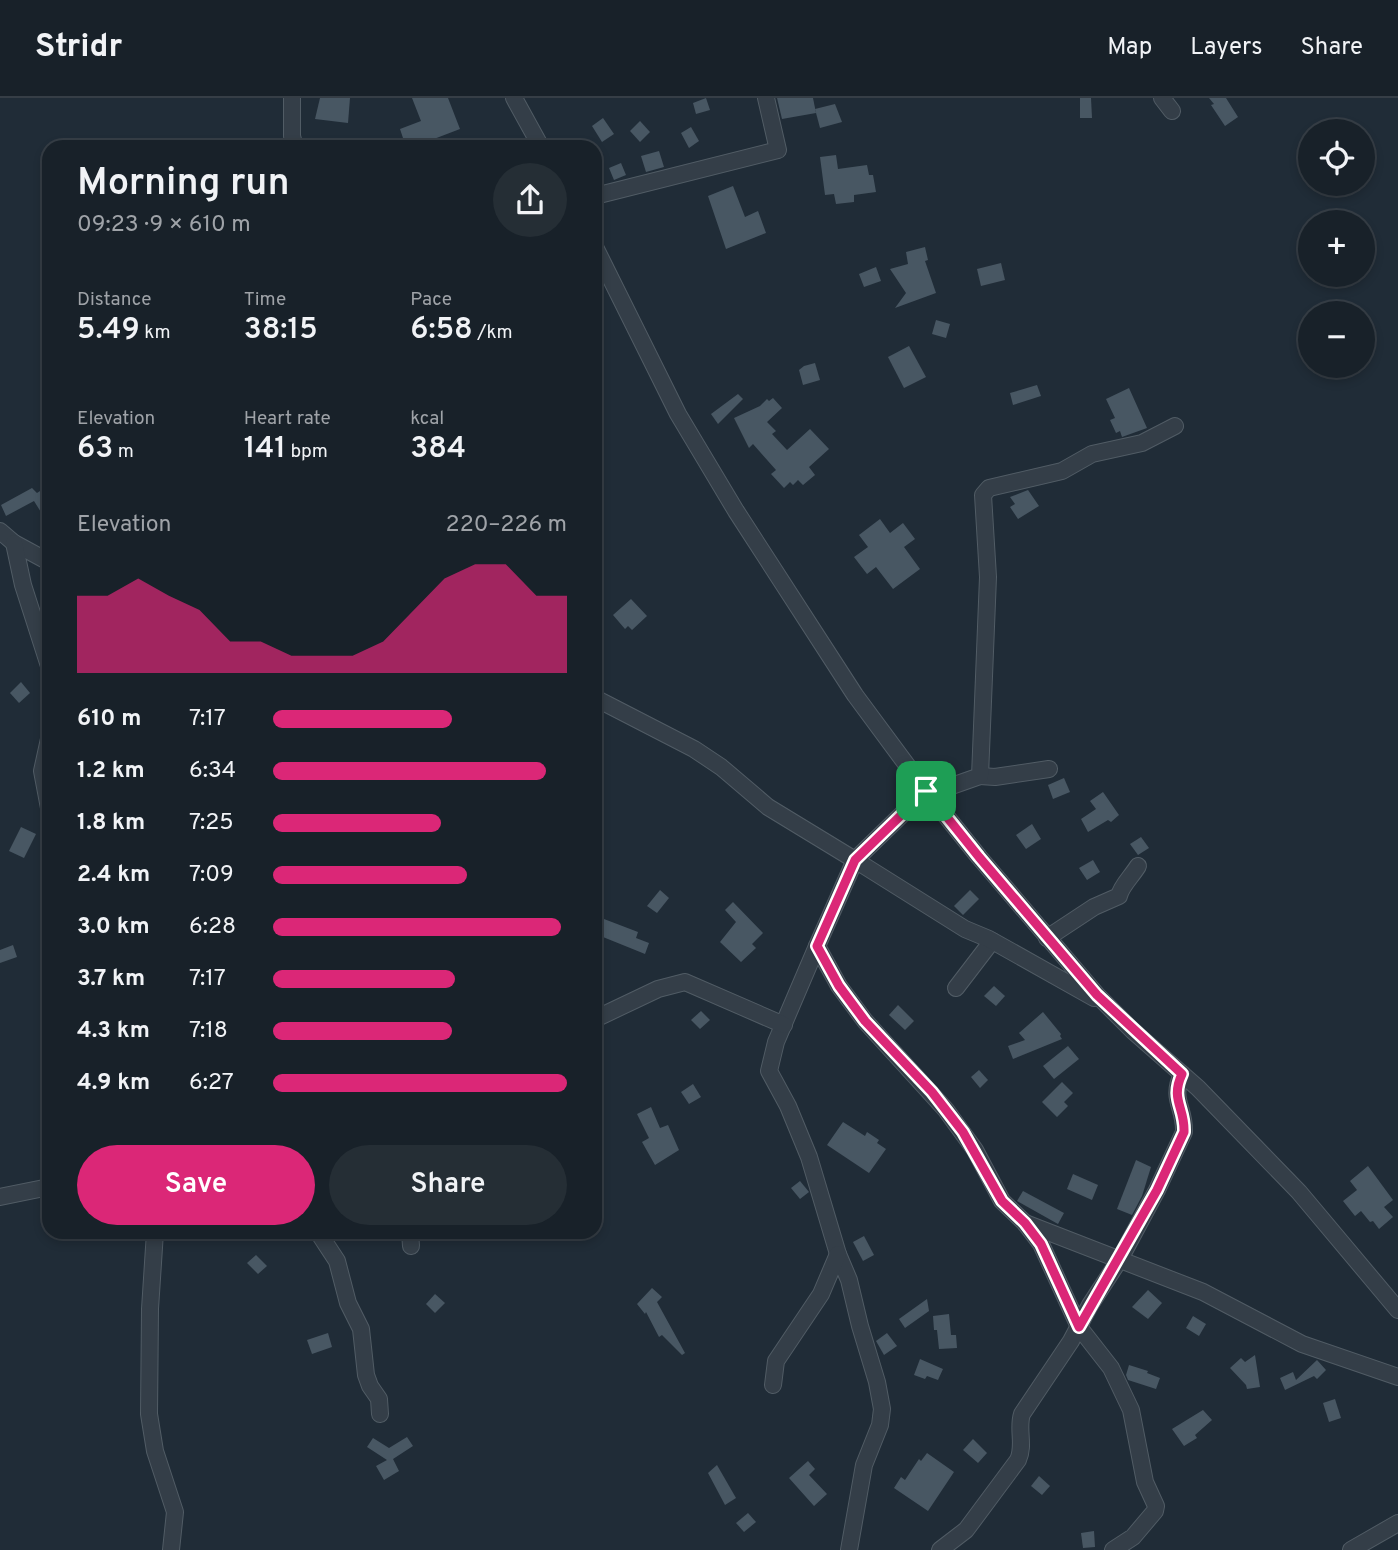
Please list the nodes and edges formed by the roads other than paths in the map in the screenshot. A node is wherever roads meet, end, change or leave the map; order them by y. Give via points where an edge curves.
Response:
1 (292, 98) edge
2 (514, 98) edge
3 (766, 98) edge
4 (1162, 98) edge
5 (1172, 111) dead end
6 (293, 140) edge
7 (537, 140) edge
8 (602, 194) edge
9 (602, 261) edge
10 (1175, 426) dead end
11 (0, 531) edge
12 (15, 543) junction
13 (42, 558) edge
14 (42, 644) edge
15 (602, 703) edge
16 (1049, 769) dead end
17 (980, 776) junction
18 (928, 793) junction
19 (855, 860) junction
20 (1138, 866) dead end
21 (1047, 938) junction
22 (992, 941) junction
23 (817, 946) junction
24 (956, 988) dead end
25 (1108, 1007) junction
26 (602, 1016) edge
27 (784, 1025) junction
28 (1182, 1074) junction
29 (42, 1188) edge
30 (0, 1197) edge
31 (1025, 1223) junction
32 (155, 1239) edge
33 (323, 1239) edge
34 (838, 1254) junction
35 (1119, 1259) junction
36 (1398, 1310) edge
37 (1079, 1327) junction
38 (1398, 1377) edge
39 (774, 1385) dead end
40 (380, 1414) dead end
41 (1398, 1522) edge
42 (171, 1550) edge
43 (849, 1550) edge
44 (940, 1550) edge
45 (1113, 1550) edge
46 (1351, 1550) edge

1 - 6 street
2 - 7 street
3 - 8 street via 778,150
4 - 5 street
9 - 18 street via 678,414 736,511 855,695
10 - 17 street via 1142,443 1092,454 1072,468 989,488 983,495 988,578
11 - 12 street
12 - 13 street
12 - 14 street
15 - 19 street via 694,749 768,807
16 - 17 street
17 - 18 street
18 - 19 street
18 - 21 street
19 - 22 street
19 - 23 street
20 - 21 street via 1119,897 1094,907
21 - 25 street
22 - 24 street
22 - 25 street
23 - 27 street
23 - 31 street via 865,1021 939,1101 975,1150 1002,1201
25 - 28 street
26 - 27 street via 658,989 685,982
27 - 34 street via 769,1070 809,1157
28 - 35 street via 1176,1094 1184,1132
28 - 36 street via 1299,1192
29 - 30 street
31 - 35 street
31 - 37 street via 1041,1244
32 - 42 street via 149,1414 174,1512
33 - 40 street via 337,1261 348,1303 361,1329 366,1375 379,1399
34 - 39 street via 821,1294 776,1361
34 - 43 street via 882,1409 864,1465
35 - 37 street
35 - 38 street via 1203,1292 1302,1344
37 - 44 street via 1022,1414 1018,1460 966,1530
37 - 45 street via 1111,1368 1131,1410 1144,1482 1156,1506 1133,1537
41 - 46 street

